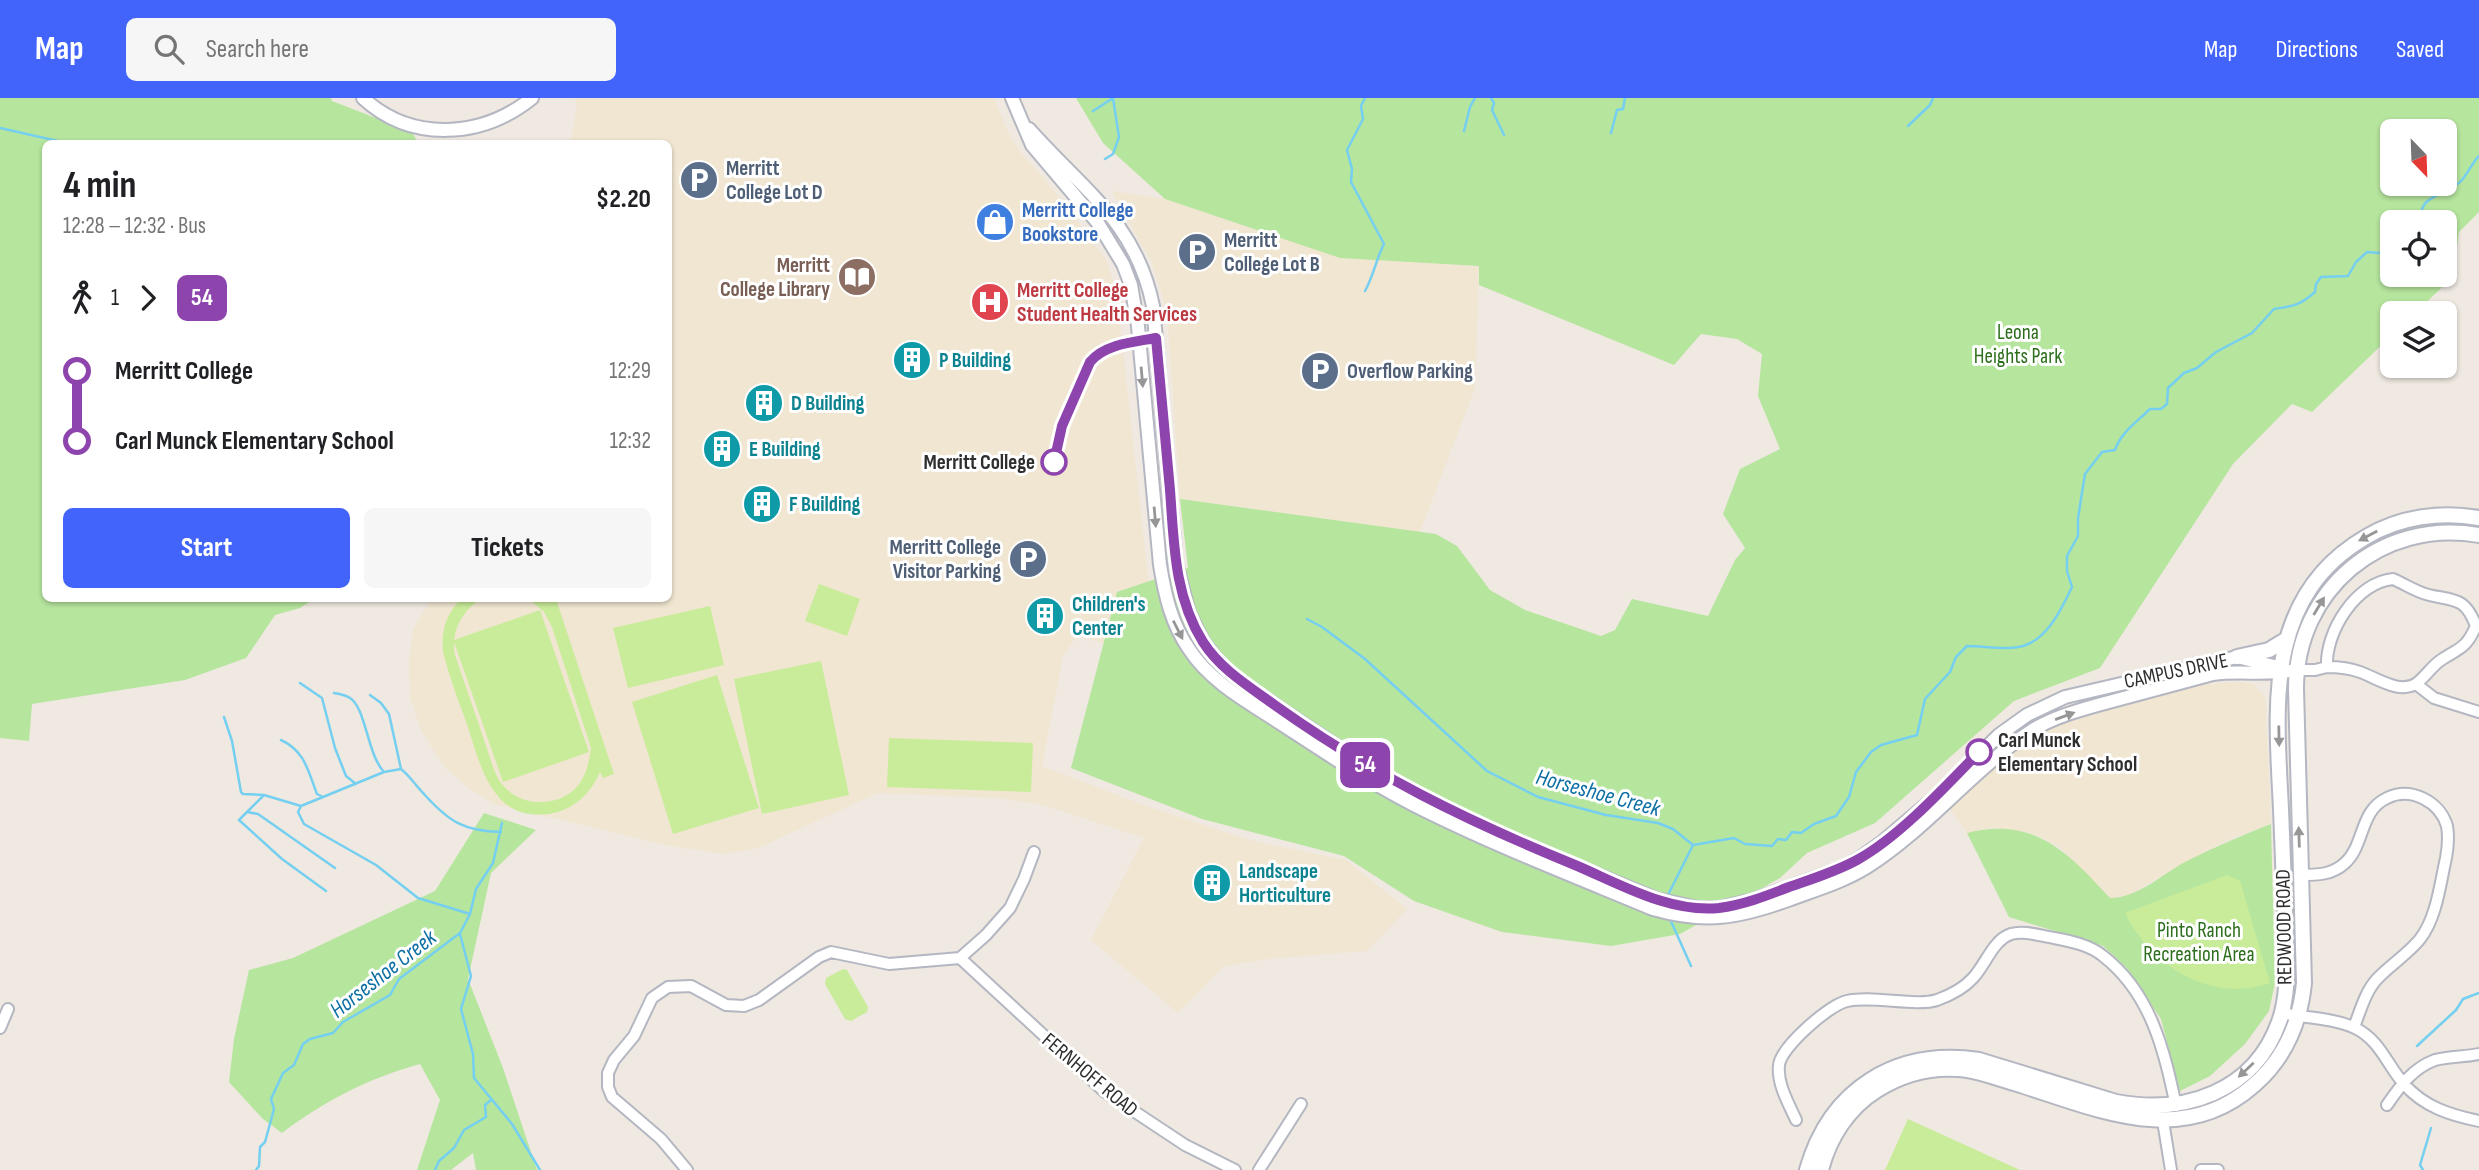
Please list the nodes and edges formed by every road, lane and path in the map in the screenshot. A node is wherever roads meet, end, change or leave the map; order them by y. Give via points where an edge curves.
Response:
1 (363, 98) edge
2 (532, 98) edge
3 (1012, 98) edge
4 (1022, 121) junction
5 (2479, 518) edge
6 (2479, 535) edge
7 (2477, 626) edge
8 (2287, 639) junction
9 (2237, 657) junction
10 (2327, 667) junction
11 (2296, 670) junction
12 (2279, 671) junction
13 (2416, 684) junction
14 (2479, 712) edge
15 (1034, 852) dead end
16 (2300, 875) junction
17 (1616, 888) junction
18 (1739, 910) junction
19 (960, 958) junction
20 (8, 1009) dead end
21 (2282, 1013) junction
22 (2297, 1016) junction
23 (2354, 1027) junction
24 (0, 1028) edge
25 (2479, 1054) edge
26 (2402, 1083) junction
27 (1301, 1104) dead end
28 (2176, 1105) junction
29 (2387, 1105) dead end
30 (1796, 1120) dead end
31 (2163, 1121) junction
32 (2479, 1121) edge
33 (687, 1170) edge
34 (1235, 1170) edge
35 (1259, 1170) edge
36 (1807, 1170) edge
37 (1821, 1170) edge
38 (2171, 1170) edge
39 (2200, 1170) edge
40 (2218, 1170) edge

1 - 2 street via 394,120 453,131 498,120
3 - 4 street, CAMPUS DRIVE
4 - 17 street, CAMPUS DRIVE via 1103,204 1131,243 1148,280 1176,563 1189,613 1204,643 1236,678 1379,774
4 -> 17 street, CAMPUS DRIVE via 1032,145 1105,234 1131,285 1165,599 1189,651 1227,688 1410,803 1526,857
5 -> 8 main road, REDWOOD ROAD via 2419,517 2351,545 2308,590
11 -> 6 main road, REDWOOD ROAD via 2314,613 2343,574 2361,559 2421,534
7 - 10 street via 2455,599 2385,580 2367,589 2348,610 2331,640
7 - 13 street via 2463,648 2435,664
8 - 9 main road via 2269,650
8 - 12 main road, REDWOOD ROAD
9 - 12 street, CAMPUS DRIVE
9 - 18 street, CAMPUS DRIVE via 2081,692 2046,705 1993,740 1933,799 1860,858
10 - 11 street
10 - 13 street via 2359,672 2394,687
11 - 12 street, CAMPUS DRIVE
16 -> 11 main road, REDWOOD ROAD
18 -> 12 street, CAMPUS DRIVE via 1847,878 1866,868 2008,748 2050,721 2213,674
12 -> 21 main road, REDWOOD ROAD via 2287,964
13 - 14 street via 2434,698
15 - 19 street via 1010,908
16 - 22 main road, REDWOOD ROAD via 2304,983
16 - 23 street via 2334,872 2347,862 2367,816 2376,805 2398,794 2422,797 2446,824 2449,844 2433,913 2421,938 2376,981
17 - 18 street, CAMPUS DRIVE via 1676,904
19 - 33 street via 889,964 831,952 744,1006 726,1005 691,986 662,990 652,998 634,1036 614,1060 608,1087 612,1097 661,1139
19 - 34 street, FERNHOFF ROAD via 1105,1092 1185,1145
20 - 24 street
21 - 22 street
21 -> 28 main road, REDWOOD ROAD via 2270,1041 2246,1071 2214,1094
22 - 23 street
22 - 31 main road, REDWOOD ROAD via 2277,1060 2246,1092 2206,1113
23 - 26 street via 2382,1050
25 - 26 street via 2437,1060
26 - 29 street
26 - 32 street via 2446,1114
27 - 35 street
28 - 30 street via 2155,1023 2115,968 2088,947 2022,933 2010,934 1997,943 1974,977 1935,1001 1846,1001 1817,1017 1780,1061 1779,1079
28 - 36 main road, REDWOOD ROAD via 2127,1104 1979,1060 1932,1057 1908,1062 1861,1086 1843,1102 1825,1126
31 - 37 main road, REDWOOD ROAD via 2111,1113 1975,1071 1933,1069 1889,1082 1869,1095 1835,1132
31 - 38 street
39 - 40 street

